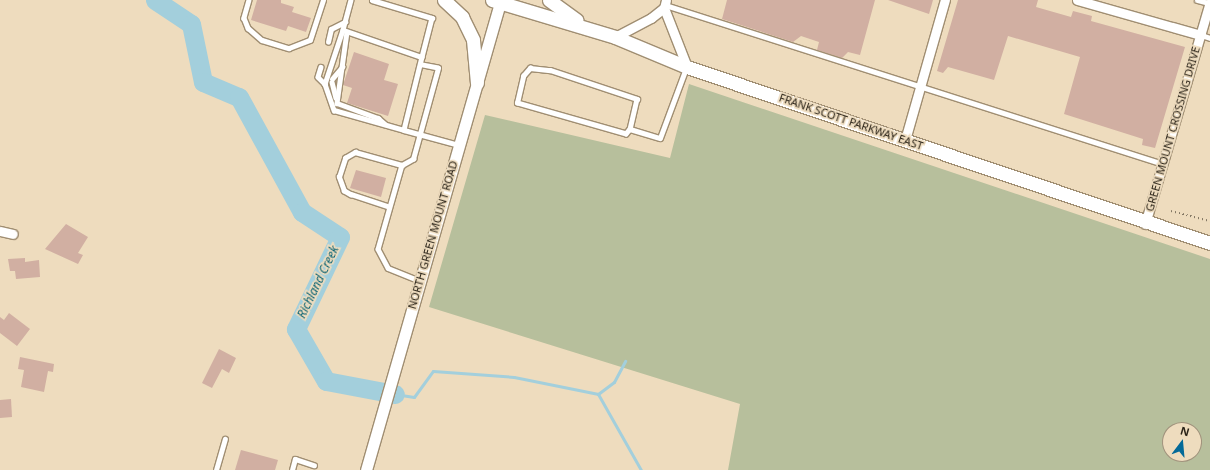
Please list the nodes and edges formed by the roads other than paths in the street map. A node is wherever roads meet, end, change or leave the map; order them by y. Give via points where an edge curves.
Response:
1 (249, 0) edge
2 (323, 0) edge
3 (351, 0) edge
4 (444, 0) edge
5 (549, 0) edge
6 (945, 0) edge
7 (1077, 0) edge
8 (1197, 0) edge
9 (498, 1) edge
10 (372, 2) edge
11 (1210, 3) edge
12 (665, 4) edge
13 (345, 22) junction
14 (345, 31) junction
15 (602, 33) junction
16 (1201, 35) junction
17 (615, 37) junction
18 (1210, 38) edge
19 (328, 42) dead end
20 (408, 46) dead end
21 (406, 51) junction
22 (422, 57) junction
23 (422, 65) junction
24 (321, 67) dead end
25 (342, 67) junction
26 (686, 67) junction
27 (325, 84) junction
28 (477, 84) junction
29 (920, 88) junction
30 (336, 98) junction
31 (386, 125) junction
32 (630, 129) junction
33 (404, 130) junction
34 (421, 134) junction
35 (905, 140) junction
36 (459, 145) junction
37 (1163, 164) junction
38 (402, 165) junction
39 (389, 207) junction
40 (1145, 224) junction
41 (0, 231) edge
42 (14, 234) dead end
43 (1210, 243) edge
44 (420, 281) junction
45 (225, 439) dead end
46 (314, 465) dead end
47 (216, 470) edge
48 (292, 470) edge
49 (366, 470) edge

1 - 2 lane via 244,18 248,28 262,40 289,48 310,40
3 - 13 lane
4 - 28 main road via 462,17 473,40
5 - 15 main road via 557,8
6 - 29 street
7 - 16 street, GREEN MOUNT CROSSING DRIVE
8 - 11 lane
9 - 15 main road, FRANK SCOTT PARKWAY EAST
9 - 28 street, NORTH GREEN MOUNT ROAD
10 - 22 lane via 432,18
11 - 16 street, GREEN MOUNT CROSSING DRIVE
12 - 17 street
12 - 26 street
12 - 29 lane
13 - 14 lane
13 - 19 lane via 331,29
14 - 21 lane via 378,39
14 - 25 lane
14 - 27 lane
15 - 17 main road, FRANK SCOTT PARKWAY EAST
16 - 18 lane
16 - 37 street, GREEN MOUNT CROSSING DRIVE
17 - 26 main road, FRANK SCOTT PARKWAY EAST
20 - 21 lane
21 - 22 lane
22 - 23 lane
23 - 33 lane
23 - 34 lane via 438,68
24 - 27 lane via 318,77
25 - 30 lane via 342,81
25 - 30 lane via 332,80
26 - 32 lane via 660,138
26 - 35 main road, FRANK SCOTT PARKWAY EAST
27 - 31 lane via 334,110
28 - 36 street, NORTH GREEN MOUNT ROAD
29 - 35 street
29 - 37 lane
30 - 31 lane via 337,103 378,118
31 - 33 lane
32 - 32 lane via 626,134 517,103 523,76 530,68 550,70 637,99
33 - 34 lane
34 - 36 lane
34 - 38 lane via 413,159
35 - 40 main road, FRANK SCOTT PARKWAY EAST
36 - 44 street, NORTH GREEN MOUNT ROAD
37 - 40 street, GREEN MOUNT CROSSING DRIVE
38 - 39 lane
38 - 39 lane via 355,152 345,158 339,177 344,191
39 - 44 lane via 378,242 379,255 383,263 397,274
40 - 43 main road, FRANK SCOTT PARKWAY EAST
41 - 42 street
44 - 49 street, NORTH GREEN MOUNT ROAD
45 - 47 lane
46 - 48 lane via 295,459

